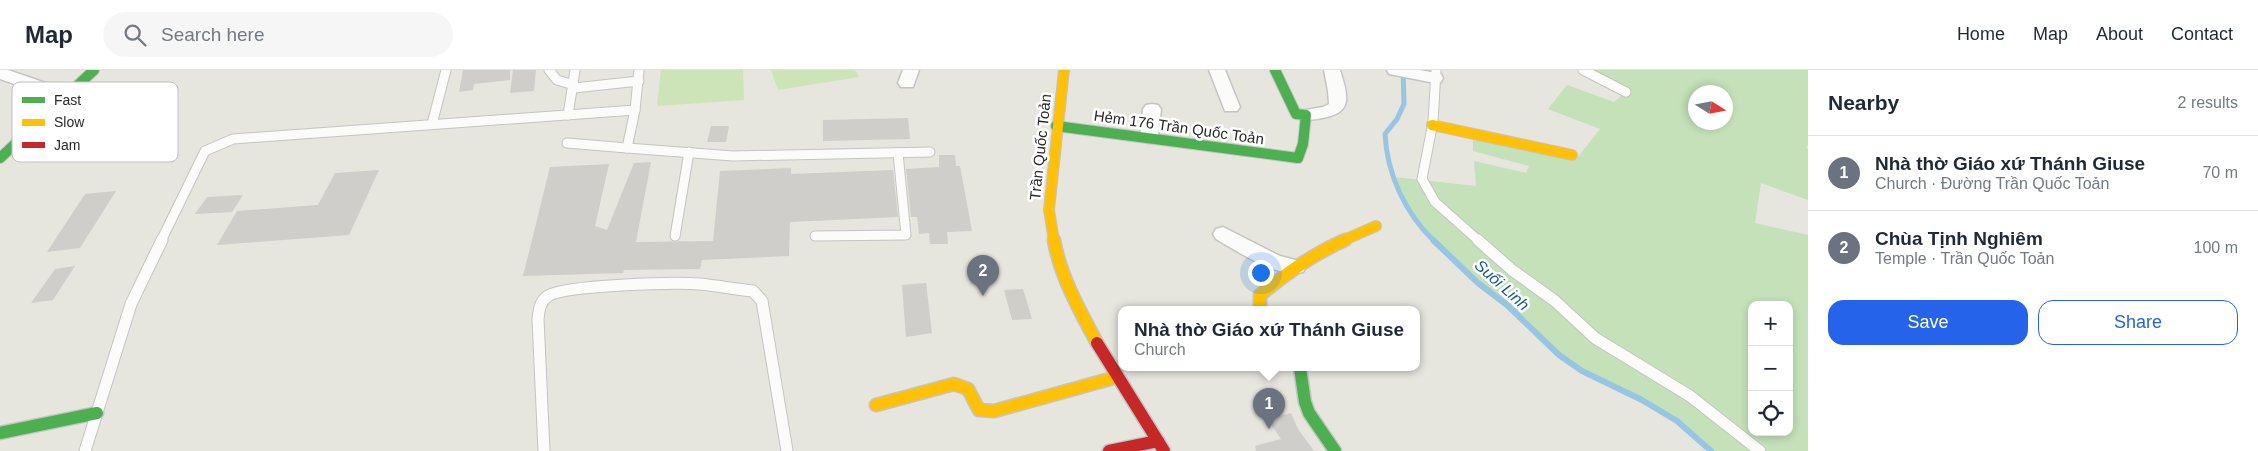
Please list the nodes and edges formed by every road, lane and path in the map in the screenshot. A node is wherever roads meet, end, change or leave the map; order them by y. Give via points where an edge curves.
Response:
1 (94, 70) edge
2 (446, 70) edge
3 (550, 70) edge
4 (575, 70) edge
5 (639, 70) edge
6 (1064, 70) edge
7 (1216, 70) edge
8 (1275, 70) edge
9 (1332, 70) edge
10 (1396, 70) edge
11 (1583, 70) edge
12 (0, 73) edge
13 (1435, 74) edge
14 (639, 81) junction
15 (26, 82) edge
16 (81, 82) edge
17 (574, 86) junction
18 (1626, 92) dead end
19 (1232, 107) dead end
20 (1152, 109) dead end
21 (635, 110) junction
22 (568, 115) junction
23 (1306, 115) junction
24 (432, 124) junction
25 (1432, 125) junction
26 (1056, 126) junction
27 (1149, 137) junction
28 (567, 143) dead end
29 (12, 145) edge
30 (627, 148) junction
31 (689, 152) junction
32 (930, 152) dead end
33 (898, 153) junction
34 (2, 154) edge
35 (1572, 155) dead end
36 (1376, 226) dead end
37 (1223, 234) dead end
38 (675, 236) dead end
39 (815, 236) dead end
40 (1295, 267) junction
41 (1259, 306) edge
42 (1118, 368) edge
43 (1301, 371) edge
44 (1121, 373) edge
45 (876, 406) dead end
46 (97, 413) junction
47 (0, 433) edge
48 (1158, 441) junction
49 (85, 451) edge
50 (544, 451) edge
51 (786, 451) edge
52 (1109, 451) edge
53 (1164, 451) edge
54 (1335, 451) edge
55 (1760, 451) edge

1 - 16 street
2 - 24 lane
3 - 17 lane via 557,80
4 - 17 lane
5 - 14 lane
6 - 26 street, Trần Quốc Toản
7 - 19 street
8 - 23 street via 1296,114
9 - 23 street via 1338,99 1334,110
10 - 13 street
11 - 18 lane
12 - 15 street
13 - 25 lane
14 - 17 lane
14 - 21 lane
17 - 22 lane
20 - 27 street
21 - 22 lane
21 - 30 lane
22 - 24 lane
23 - 27 street, Hẻm 176 Trần Quốc Toản via 1298,158
24 - 46 lane via 233,139 205,151 131,304
25 - 35 street
25 - 55 lane via 1422,179 1435,202 1595,338 1690,396
26 - 27 street, Hẻm 176 Trần Quốc Toản
26 - 42 street, Trần Quốc Toản via 1049,208 1054,244 1082,314
28 - 30 lane
29 - 34 street
30 - 31 lane
31 - 33 lane via 733,156
31 - 38 lane
32 - 33 lane
33 - 39 lane via 906,235
36 - 40 street via 1321,250
37 - 40 street via 1273,261
40 - 41 street via 1260,295
43 - 54 street via 1305,407
44 - 45 street via 994,411 979,410 970,389 954,384
44 - 48 street, Trần Quốc Toản
46 - 47 street
46 - 49 lane
48 - 52 street
48 - 53 street, Trần Quốc Toản
50 - 51 lane via 538,319 544,298 556,291 576,288 698,284 753,291 762,301

